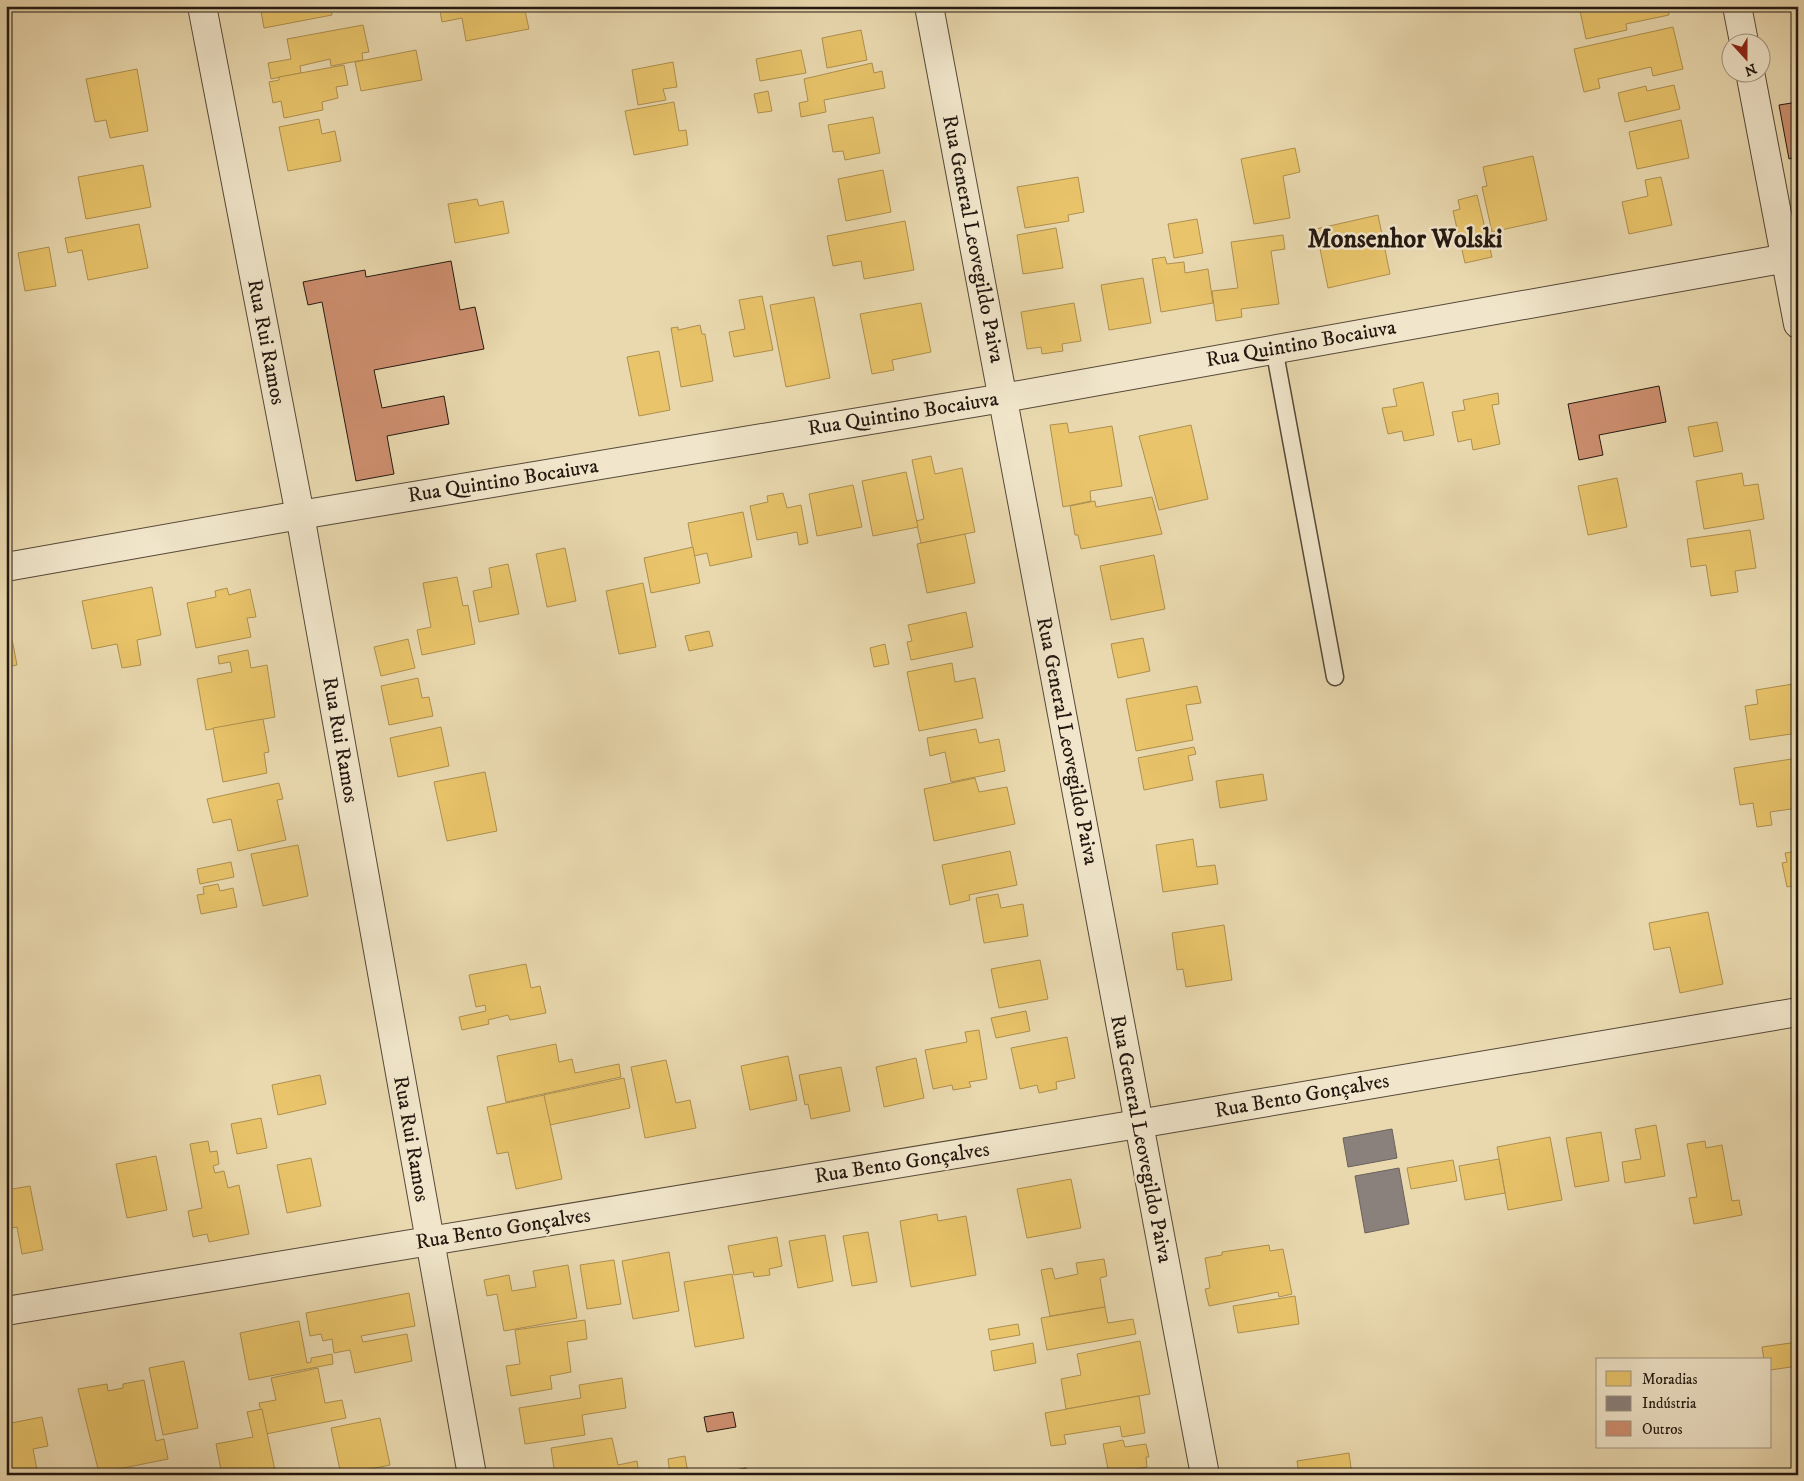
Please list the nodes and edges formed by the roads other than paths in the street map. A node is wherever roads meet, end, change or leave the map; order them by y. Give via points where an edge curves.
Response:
1 (202, 6) edge
2 (929, 6) edge
3 (1737, 6) edge
4 (1742, 32) edge
5 (1752, 82) edge
6 (1792, 257) edge
7 (1798, 324) edge
8 (1274, 348) junction
9 (1003, 398) junction
10 (300, 515) junction
11 (6, 566) edge
12 (1335, 678) dead end
13 (1798, 1012) edge
14 (1138, 1124) junction
15 (429, 1242) junction
16 (6, 1312) edge
17 (472, 1475) edge
18 (1205, 1475) edge

1 - 10 street, Rua Rui Ramos
2 - 9 street, Rua General Leovegildo Paiva
3 - 4 street
5 - 6 street
6 - 7 street
6 - 8 street, Rua Quintino Bocaiuva
8 - 9 street, Rua Quintino Bocaiuva
8 - 12 lane
9 - 10 street, Rua Quintino Bocaiuva
9 - 14 street, Rua General Leovegildo Paiva
10 - 11 street, Rua Quintino Bocaiuva
10 - 15 street, Rua Rui Ramos
13 - 14 street, Rua Bento Gonçalves
14 - 15 street, Rua Bento Gonçalves
14 - 18 street, Rua General Leovegildo Paiva
15 - 16 street, Rua Bento Gonçalves
15 - 17 street, Rua Rui Ramos

